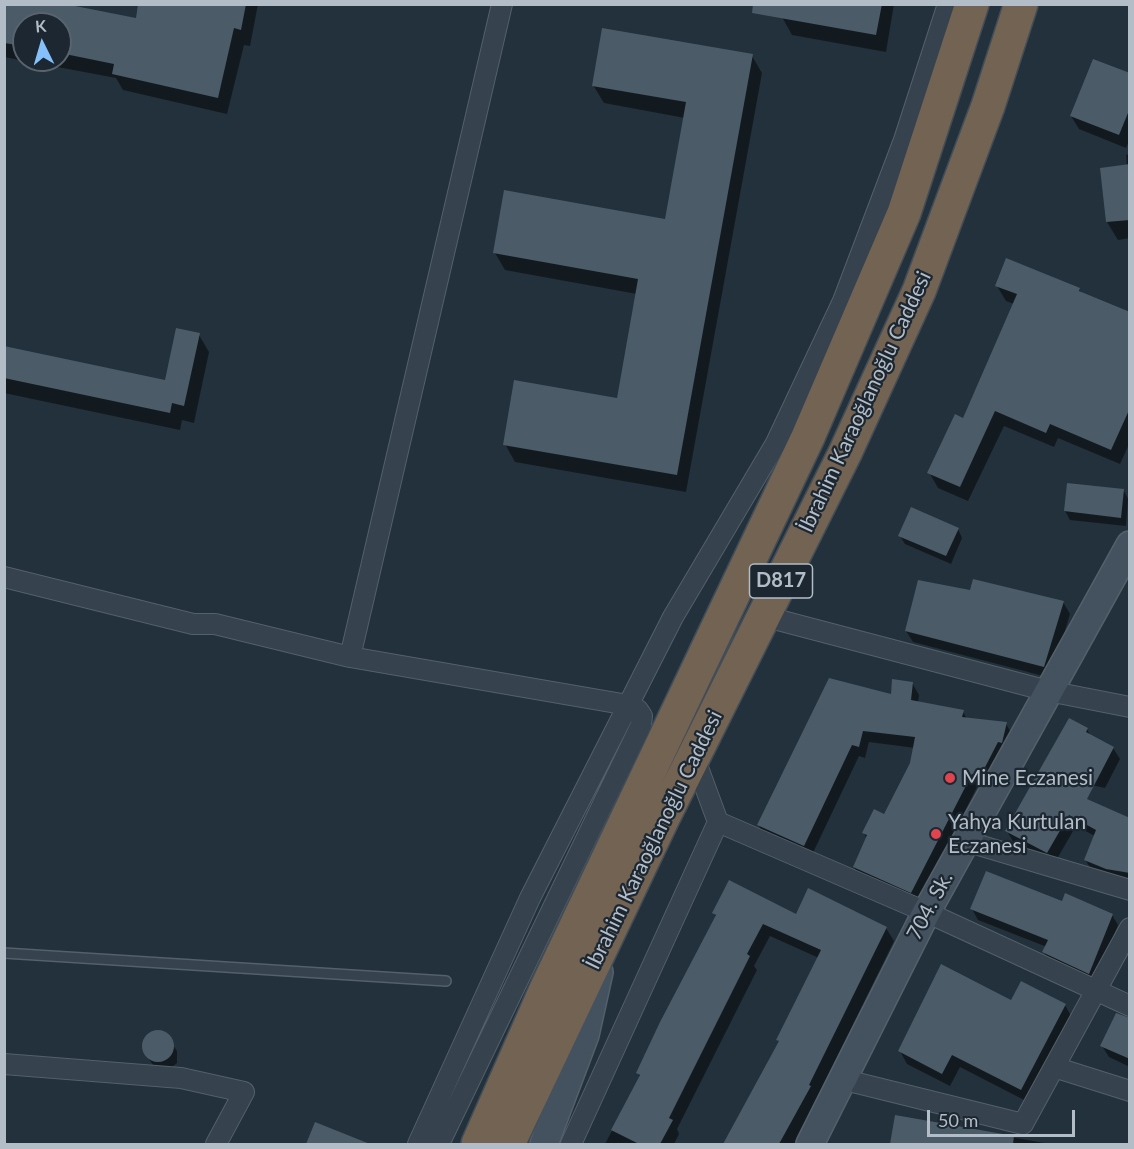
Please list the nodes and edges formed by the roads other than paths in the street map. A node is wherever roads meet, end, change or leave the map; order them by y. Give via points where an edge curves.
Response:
1 (502, 4) edge
2 (948, 4) edge
3 (972, 4) edge
4 (1021, 4) edge
5 (1130, 545) edge
6 (4, 577) edge
7 (763, 616) junction
8 (350, 657) junction
9 (1048, 691) junction
10 (628, 705) junction
11 (1130, 707) edge
12 (694, 757) junction
13 (718, 822) junction
14 (965, 841) junction
15 (1130, 890) edge
16 (926, 912) junction
17 (1130, 928) edge
18 (609, 931) junction
19 (4, 953) edge
20 (492, 979) junction
21 (446, 981) dead end
22 (515, 988) junction
23 (1096, 991) junction
24 (1130, 1006) edge
25 (4, 1064) edge
26 (1054, 1067) junction
27 (841, 1079) junction
28 (1130, 1091) edge
29 (216, 1144) edge
30 (418, 1144) edge
31 (439, 1144) edge
32 (477, 1144) edge
33 (508, 1144) edge
34 (544, 1144) edge
35 (571, 1144) edge
36 (810, 1144) edge

1 - 8 street
2 - 10 street via 904,140 843,301 776,443 673,617
3 - 32 highway, İbrahim Karaoğlanoğlu Caddesi / D817 via 904,213 813,427 548,985
4 - 7 highway, İbrahim Karaoğlanoğlu Caddesi / D817 via 988,106 919,291 845,453
5 - 9 street, 704. Sk.
6 - 8 street via 193,624 215,624
7 - 9 street
7 - 12 highway, İbrahim Karaoğlanoğlu Caddesi / D817
8 - 10 street
9 - 11 street
9 - 14 street, 704. Sk.
10 - 20 street
10 - 22 street via 642,716 641,725
12 - 13 street
12 - 18 highway, İbrahim Karaoğlanoğlu Caddesi / D817
13 - 16 street
13 - 35 street
14 - 15 street
14 - 16 street, 704. Sk.
16 - 23 street
16 - 27 street, 704. Sk.
17 - 23 street
18 - 33 highway, İbrahim Karaoğlanoğlu Caddesi / D817
18 - 34 street via 585,1035
19 - 21 lane
20 - 22 street
20 - 30 street
22 - 31 street
23 - 24 street
23 - 26 street
25 - 29 street via 182,1078 244,1092
26 - 27 street via 1023,1124
26 - 28 street
27 - 36 street, 704. Sk.

